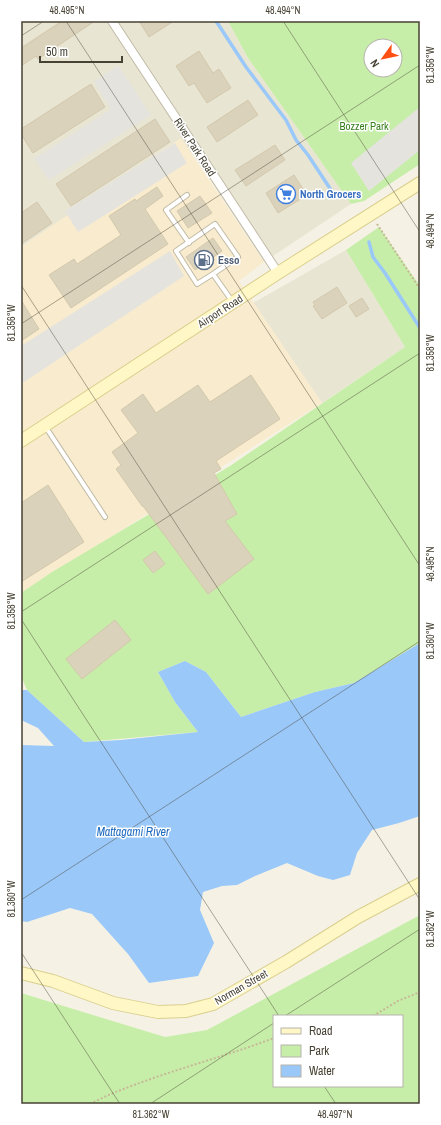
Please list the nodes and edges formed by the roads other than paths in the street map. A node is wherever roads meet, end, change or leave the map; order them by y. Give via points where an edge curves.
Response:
1 (112, 21) edge
2 (420, 183) edge
3 (187, 195) dead end
4 (189, 243) junction
5 (278, 273) junction
6 (213, 274) junction
7 (233, 302) junction
8 (45, 426) junction
9 (24, 438) edge
10 (105, 517) dead end
11 (420, 884) edge
12 (21, 973) edge

1 - 5 street, River Park Road
2 - 5 main road, Airport Road
3 - 4 lane via 166,210
4 - 6 lane via 176,251 197,284
4 - 6 lane via 215,224 238,257
5 - 7 main road, Airport Road
6 - 7 lane
7 - 8 main road, Airport Road
8 - 9 main road, Airport Road
8 - 10 lane
11 - 12 main road, Norman Street via 358,917 213,1004 186,1011 158,1012 113,1003

